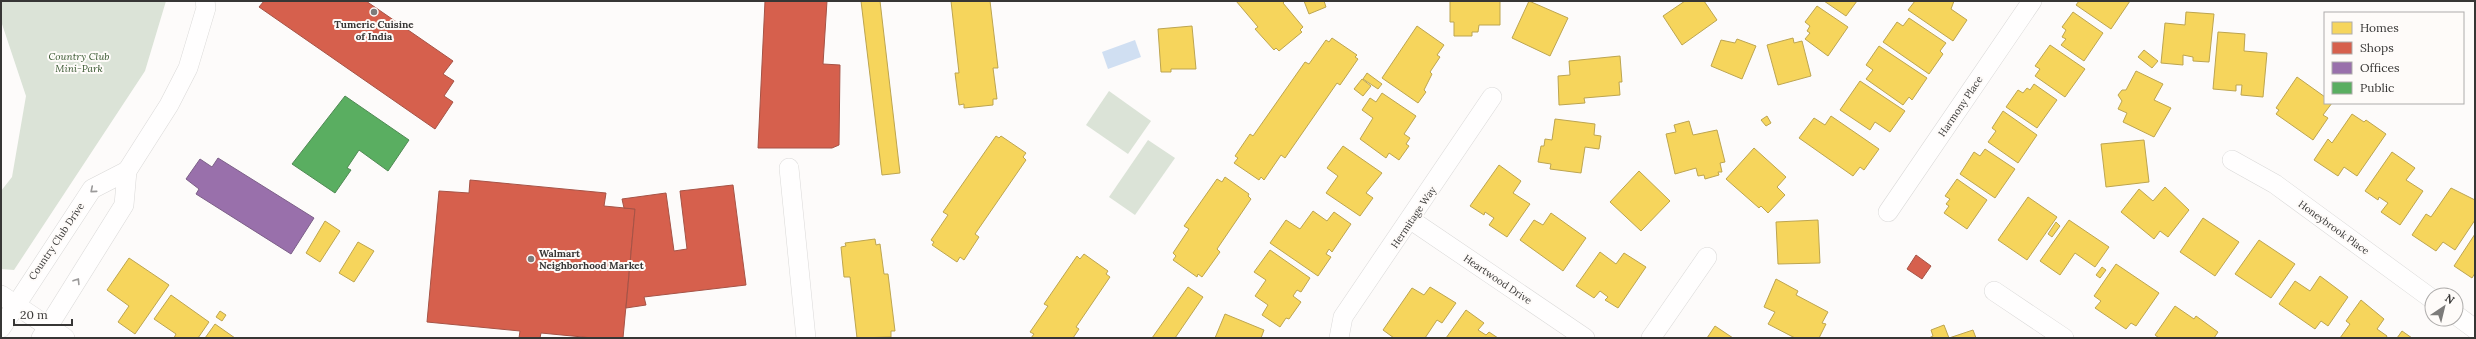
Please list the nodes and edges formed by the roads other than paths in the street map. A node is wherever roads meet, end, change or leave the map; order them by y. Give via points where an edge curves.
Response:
1 (205, 1) edge
2 (2032, 1) edge
3 (1492, 97) dead end
4 (2232, 160) dead end
5 (789, 168) dead end
6 (127, 171) junction
7 (1888, 212) dead end
8 (1411, 220) junction
9 (1708, 257) dead end
10 (1994, 290) dead end
11 (2424, 293) edge
12 (8, 300) edge
13 (2464, 321) edge
14 (41, 327) edge
15 (1, 328) edge
16 (2475, 329) edge
17 (65, 338) edge
18 (806, 338) edge
19 (1339, 338) edge
20 (1585, 338) edge
21 (1650, 338) edge
22 (2064, 338) edge

1 - 6 street via 206,8 188,68 169,105
2 - 7 street, Harmony Place
3 - 8 street, Hermitage Way
4 - 11 street, Honeybrook Place via 2275,184
5 - 18 street
6 -> 12 street, Country Club Drive via 92,189
14 -> 6 street via 124,205
8 - 19 street, Hermitage Way via 1343,317
8 - 20 street, Heartwood Drive
9 - 21 street
10 - 22 street
12 - 14 street
12 - 15 street, Country Club Drive
13 - 16 street
14 - 17 street

